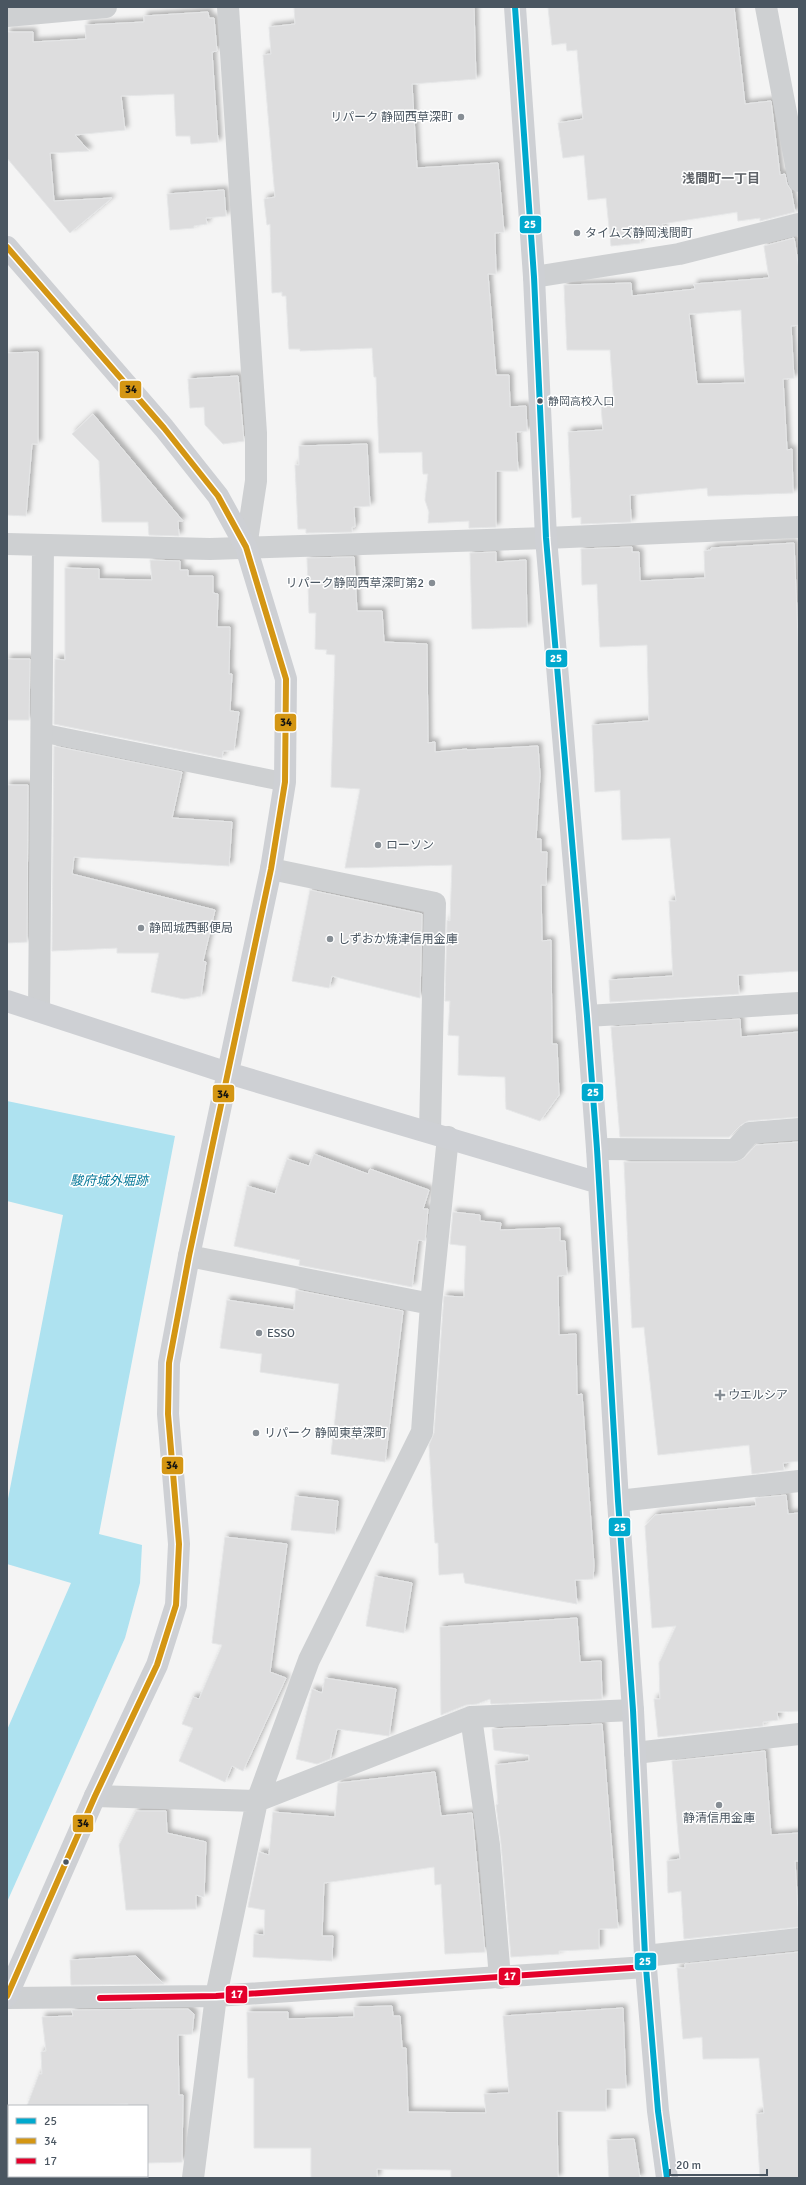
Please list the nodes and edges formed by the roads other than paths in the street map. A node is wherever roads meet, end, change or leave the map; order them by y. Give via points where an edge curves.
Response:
1 (228, 7) edge
2 (515, 7) edge
3 (766, 7) edge
4 (93, 8) edge
5 (7, 16) edge
6 (799, 181) edge
7 (799, 224) edge
8 (7, 247) edge
9 (534, 277) junction
10 (799, 527) edge
11 (546, 538) junction
12 (7, 544) edge
13 (43, 545) junction
14 (246, 547) junction
15 (43, 733) junction
16 (285, 782) junction
17 (271, 869) junction
18 (7, 1000) edge
19 (799, 1003) edge
20 (39, 1011) junction
21 (587, 1016) junction
22 (228, 1073) junction
23 (799, 1129) edge
24 (439, 1135) junction
25 (597, 1149) junction
26 (599, 1183) junction
27 (189, 1256) junction
28 (431, 1304) junction
29 (799, 1481) edge
30 (618, 1501) junction
31 (633, 1710) junction
32 (471, 1717) junction
33 (799, 1734) edge
34 (635, 1753) junction
35 (95, 1796) junction
36 (257, 1801) junction
37 (799, 1939) edge
38 (646, 1961) junction
39 (500, 1978) junction
40 (216, 1996) junction
41 (7, 1997) edge
42 (193, 2178) edge
43 (667, 2178) edge

1 - 14 street via 256,433 256,481
2 - 9 street
3 - 6 street
4 - 5 street
7 - 9 street via 679,254
8 - 14 street via 164,428 218,496
9 - 11 street
10 - 11 street
11 - 14 street
11 - 21 street
12 - 13 street
13 - 14 street via 210,549
13 - 15 street
14 - 16 street via 286,679
15 - 16 lane
15 - 20 street
16 - 17 street
17 - 22 street
17 - 24 street via 434,903
18 - 20 street
19 - 21 street
20 - 22 street
21 - 25 street
22 - 24 street
22 - 27 street
23 - 25 street via 750,1133 735,1150
24 - 26 street
24 - 28 street
25 - 26 street
26 - 30 street
27 - 28 street
27 - 35 street via 169,1363 168,1414 179,1544 176,1605 157,1665
28 - 36 street via 422,1432 309,1660
29 - 30 street
30 - 31 street
31 - 32 street
31 - 34 street
32 - 36 street
32 - 39 street via 489,1845
33 - 34 street
34 - 38 street
35 - 36 street
35 - 41 street
36 - 40 street
37 - 38 street
38 - 39 street
38 - 43 street via 658,2111
39 - 40 street
40 - 41 street
40 - 42 street

